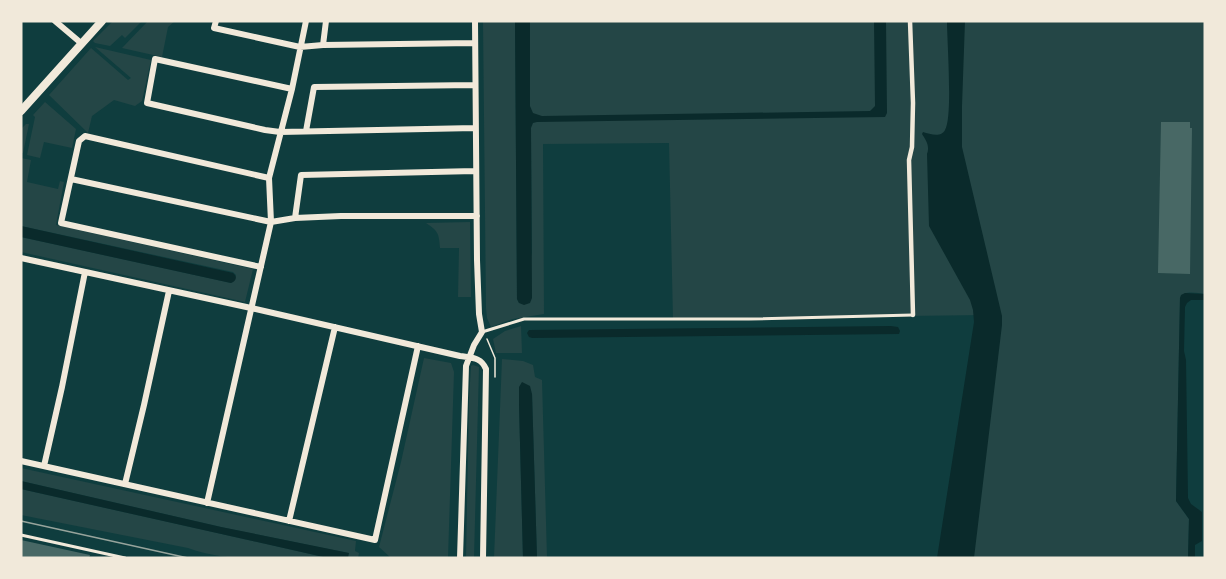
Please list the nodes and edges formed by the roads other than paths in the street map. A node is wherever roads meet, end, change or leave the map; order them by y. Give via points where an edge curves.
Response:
1 (55, 21) edge
2 (102, 21) edge
3 (216, 21) edge
4 (306, 21) edge
5 (326, 21) edge
6 (475, 21) edge
7 (910, 21) edge
8 (81, 43) junction
9 (475, 43) junction
10 (323, 45) junction
11 (300, 47) junction
12 (475, 85) junction
13 (292, 89) junction
14 (21, 111) edge
15 (475, 128) junction
16 (306, 131) junction
17 (280, 132) junction
18 (476, 171) junction
19 (269, 178) junction
20 (71, 179) junction
21 (477, 216) junction
22 (295, 218) junction
23 (271, 222) junction
24 (21, 258) edge
25 (261, 267) junction
26 (85, 272) junction
27 (169, 291) junction
28 (251, 308) junction
29 (913, 315) joint
30 (335, 327) junction
31 (482, 332) junction
32 (418, 346) junction
33 (470, 358) junction
34 (21, 461) edge
35 (44, 466) junction
36 (125, 484) junction
37 (207, 503) junction
38 (289, 521) junction
39 (21, 535) edge
40 (125, 558) edge
41 (460, 558) edge
42 (483, 558) edge

1 - 8 street
2 - 8 street
3 - 11 street via 214,28
4 - 11 street
5 - 10 street
6 - 9 street
7 - 29 street
8 - 14 street
9 - 10 street
9 - 12 street
10 - 11 street
11 - 13 street
12 - 15 street
12 - 16 street via 314,87
13 - 17 street
13 - 17 street via 156,58 147,103
15 - 16 street
15 - 18 street
16 - 17 street
17 - 19 street
18 - 21 street
18 - 22 street via 301,175
19 - 20 street via 85,136 79,141
19 - 23 street
20 - 23 street
20 - 25 street via 61,223
21 - 22 street
21 - 31 street
22 - 23 street
23 - 25 street
24 - 26 street
25 - 28 street
26 - 27 street
26 - 35 street
27 - 28 street
27 - 36 street
28 - 30 street
28 - 37 street
29 - 31 lane via 524,319
30 - 32 street
30 - 38 street
31 - 33 street
32 - 33 street
32 - 38 street via 375,540
33 - 41 street via 466,366
33 - 42 street via 484,362 486,369
34 - 35 street
35 - 36 street
36 - 37 street
37 - 38 street
39 - 40 lane

